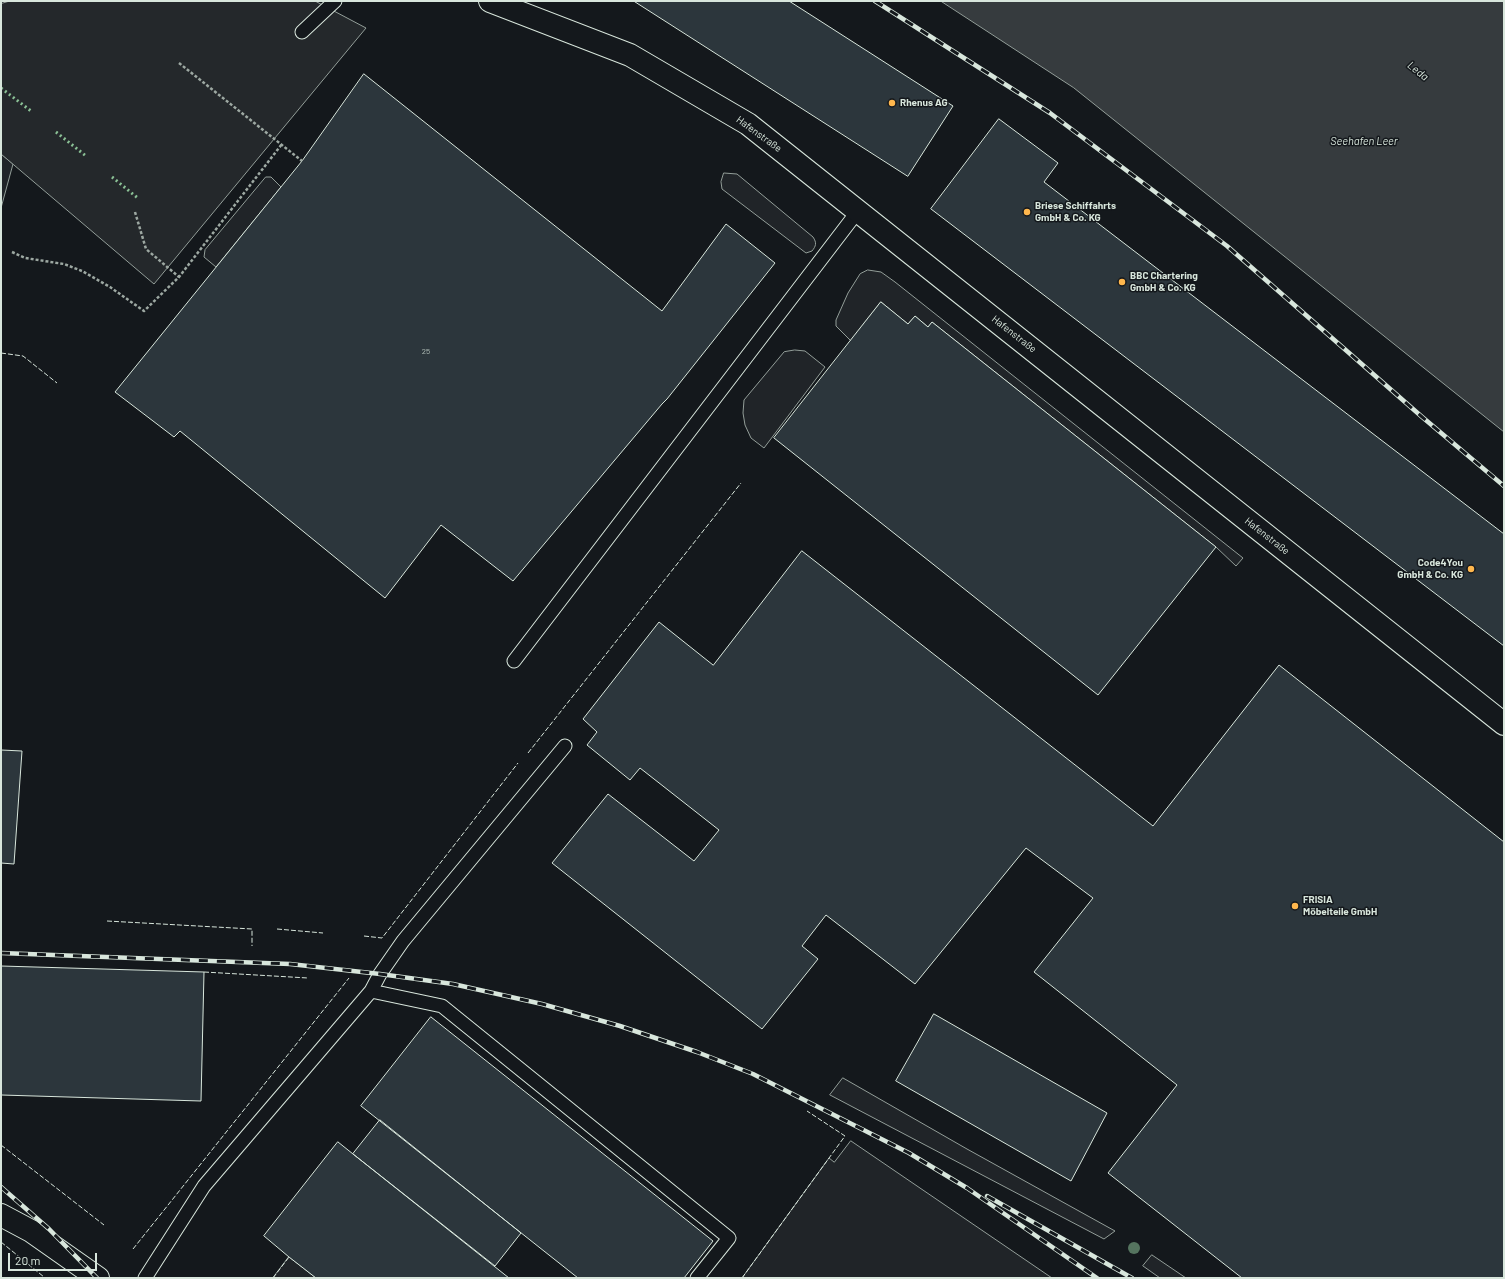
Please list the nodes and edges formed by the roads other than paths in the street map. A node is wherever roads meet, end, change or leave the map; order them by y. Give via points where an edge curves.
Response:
1 (335, 1) edge
2 (490, 1) edge
3 (302, 32) dead end
4 (858, 211) junction
5 (514, 661) dead end
6 (1504, 724) edge
7 (565, 746) dead end
8 (371, 991) junction
9 (1, 1215) edge
10 (98, 1278) edge
11 (145, 1278) edge
12 (697, 1278) edge

1 - 3 lane
2 - 4 street, Hafenstraße via 630,55 748,124
4 - 5 lane
4 - 6 street, Hafenstraße
7 - 8 lane via 403,941
8 - 11 lane via 204,1186
8 - 12 lane via 442,1006 729,1238
9 - 10 street via 31,1231

